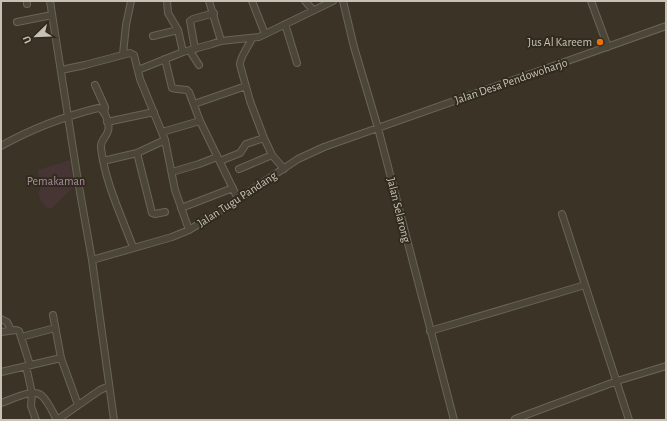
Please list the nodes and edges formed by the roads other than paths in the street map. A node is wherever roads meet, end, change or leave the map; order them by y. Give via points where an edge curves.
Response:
1 (50, 1) edge
2 (131, 1) edge
3 (167, 1) edge
4 (210, 1) edge
5 (252, 1) edge
6 (304, 1) edge
7 (333, 1) edge
8 (343, 1) edge
9 (591, 1) edge
10 (313, 10) junction
11 (214, 13) junction
12 (52, 15) junction
13 (16, 22) dead end
14 (285, 24) junction
15 (666, 26) edge
16 (178, 30) junction
17 (265, 34) junction
18 (153, 36) dead end
19 (252, 38) junction
20 (222, 41) junction
21 (608, 47) junction
22 (192, 50) junction
23 (183, 52) junction
24 (123, 54) junction
25 (165, 59) junction
26 (297, 63) dead end
27 (199, 65) dead end
28 (61, 70) junction
29 (138, 70) junction
30 (95, 85) dead end
31 (246, 86) junction
32 (194, 104) junction
33 (154, 112) junction
34 (104, 113) junction
35 (68, 116) junction
36 (200, 121) junction
37 (107, 122) junction
38 (378, 128) junction
39 (162, 132) junction
40 (264, 138) junction
41 (165, 140) junction
42 (1, 146) edge
43 (137, 153) junction
44 (272, 155) junction
45 (219, 159) junction
46 (102, 160) junction
47 (239, 168) dead end
48 (284, 169) junction
49 (172, 172) junction
50 (233, 188) junction
51 (238, 199) junction
52 (181, 208) junction
53 (165, 212) dead end
54 (562, 214) dead end
55 (189, 230) junction
56 (133, 247) junction
57 (92, 260) junction
58 (585, 285) junction
59 (53, 315) dead end
60 (1, 319) edge
61 (55, 328) junction
62 (11, 330) junction
63 (430, 331) junction
64 (1, 332) edge
65 (21, 337) junction
66 (61, 358) junction
67 (28, 366) junction
68 (666, 366) edge
69 (1, 372) edge
70 (617, 381) junction
71 (109, 386) junction
72 (32, 393) junction
73 (1, 403) edge
74 (78, 405) junction
75 (36, 420) edge
76 (57, 420) edge
77 (114, 420) edge
78 (454, 420) edge
79 (514, 420) edge
80 (630, 420) edge

1 - 12 street
2 - 24 street
3 - 16 street via 168,13
4 - 11 street
5 - 17 street
6 - 10 street
7 - 10 street
8 - 38 street, Jalan Selarong
9 - 21 street
10 - 14 street
11 - 20 street
11 - 22 street via 190,22
12 - 13 street
12 - 28 street
14 - 17 street
14 - 26 street
15 - 21 street, Jalan Desa Pendowoharjo
16 - 18 street
16 - 23 street
17 - 19 street
19 - 20 street
19 - 31 street via 239,62
20 - 22 street
21 - 38 street, Jalan Desa Pendowoharjo
22 - 23 street
22 - 27 street
23 - 25 street
24 - 28 street
24 - 29 street via 134,55
25 - 29 street
25 - 32 street via 172,88 187,90
28 - 35 street
29 - 33 street
30 - 34 street via 105,107
31 - 32 street
31 - 40 street
32 - 36 street
33 - 37 street
33 - 39 street
34 - 35 street via 98,108
34 - 37 street
35 - 42 street via 28,131
35 - 57 street
36 - 39 street
36 - 45 street
37 - 46 street via 108,131 100,145
38 - 48 street, Jalan Tugu Pandang via 310,153
38 - 63 street, Jalan Selarong
39 - 41 street
40 - 44 street
40 - 45 street via 246,144 242,152
41 - 43 street
41 - 49 street
43 - 46 street
43 - 53 street via 152,213
44 - 47 street
44 - 48 street
45 - 49 street
45 - 50 street
46 - 56 street
48 - 51 street, Jalan Tugu Pandang
49 - 52 street
50 - 51 street
50 - 52 street
51 - 55 street, Jalan Tugu Pandang
52 - 55 street
54 - 58 street
55 - 56 street, Jalan Tugu Pandang
56 - 57 street, Jalan Tugu Pandang
57 - 71 street
58 - 63 street
58 - 70 street
59 - 61 street
60 - 62 street via 7,322
61 - 65 street
61 - 66 street
62 - 64 street
62 - 65 street via 19,331
63 - 78 street, Jalan Selarong
65 - 67 street
66 - 67 street
66 - 74 street
67 - 69 street
67 - 72 street
68 - 70 street
70 - 79 street
70 - 80 street
71 - 74 street
71 - 77 street
72 - 73 street
72 - 75 street via 31,406
72 - 76 street via 44,397
74 - 76 street

